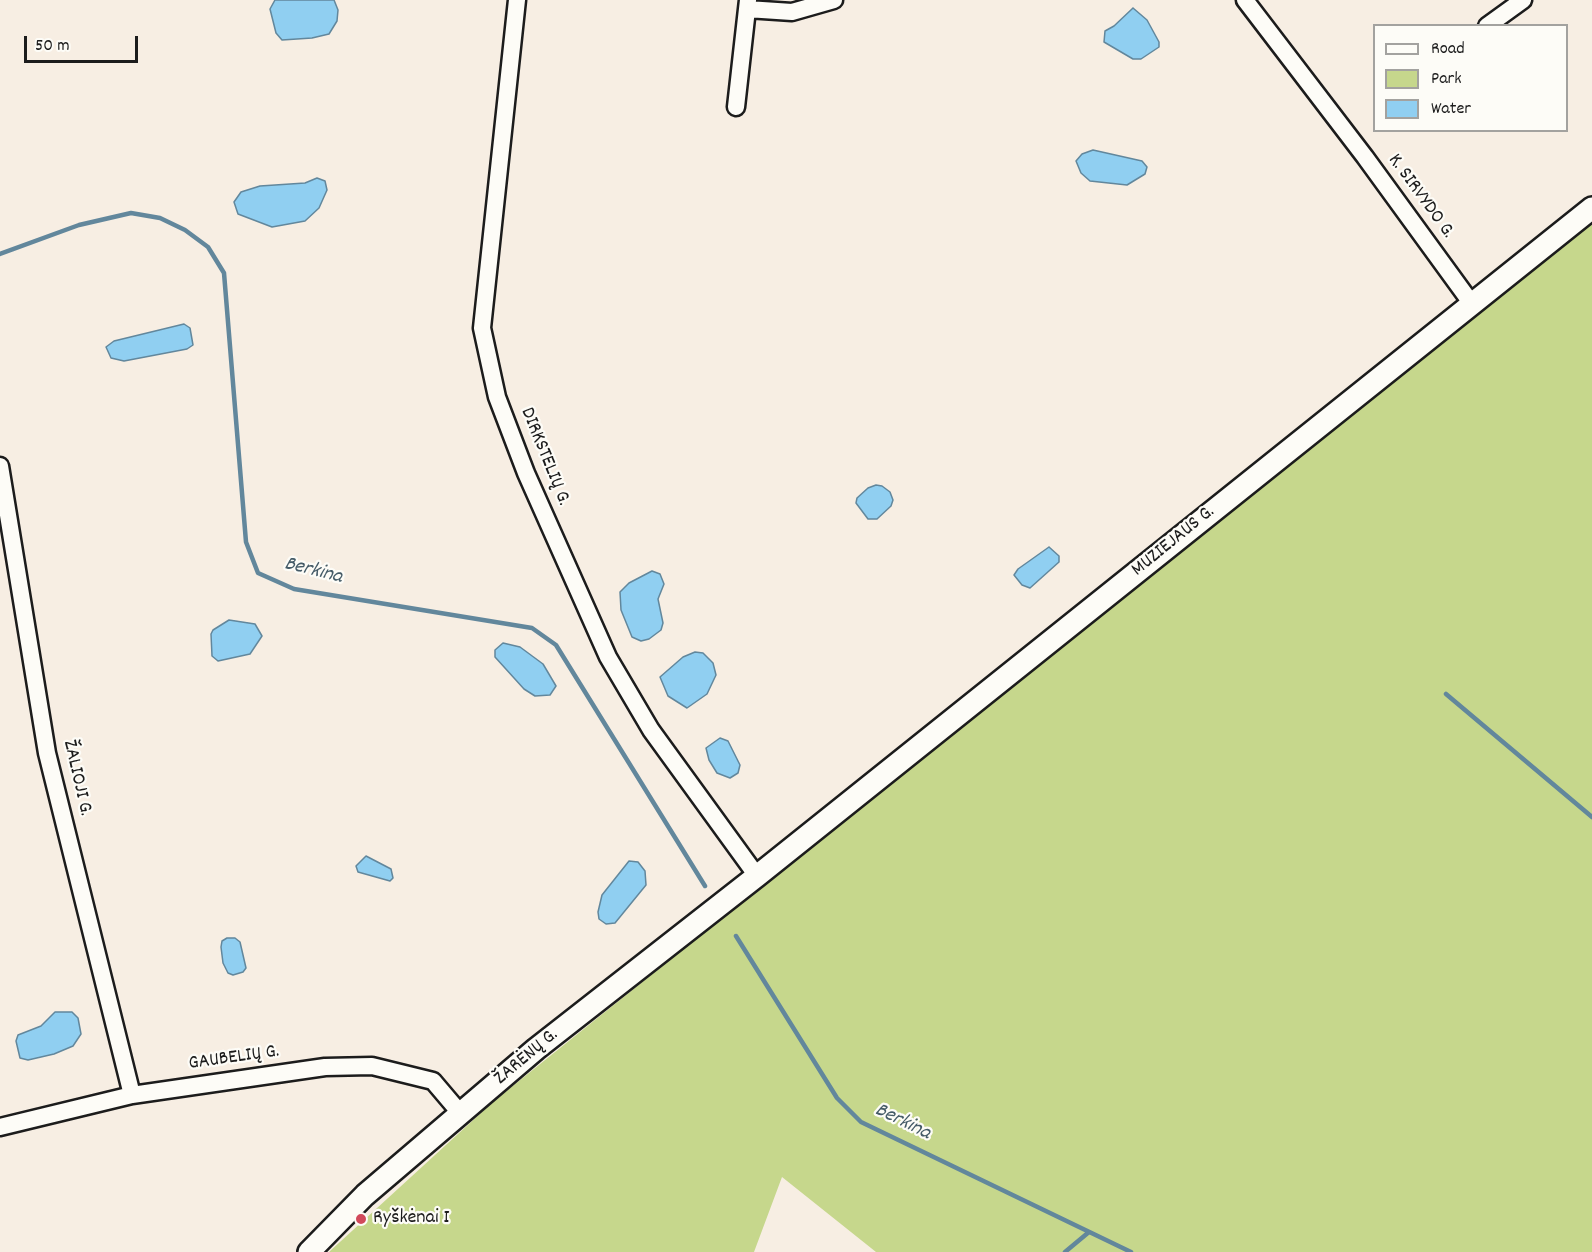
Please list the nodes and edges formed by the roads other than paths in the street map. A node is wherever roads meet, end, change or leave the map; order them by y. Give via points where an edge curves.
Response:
1 (517, 0) edge
2 (834, 0) edge
3 (1245, 0) edge
4 (1523, 0) edge
5 (747, 4) edge
6 (1489, 24) edge
7 (736, 107) dead end
8 (1592, 208) edge
9 (1472, 304) junction
10 (0, 466) edge
11 (757, 876) junction
12 (132, 1095) junction
13 (461, 1114) junction
14 (0, 1127) edge
15 (309, 1252) edge

1 - 11 street, DIRKSTELIŲ G. via 482,328 497,397 608,657 651,730
2 - 5 street via 792,12
3 - 9 street, K. SIRVYDO G.
4 - 6 street
5 - 7 street
8 - 9 main road, MUZIEJAUS G.
9 - 11 main road, MUZIEJAUS G.
10 - 12 street, ŽALIOJI G. via 47,753
11 - 13 main road, ŽARĖNŲ G. via 536,1049
12 - 13 street, GAUBELIŲ G. via 325,1067 372,1066 433,1081
12 - 14 street, GAUBELIŲ G.
13 - 15 main road, ŽARĖNŲ G. via 365,1196

